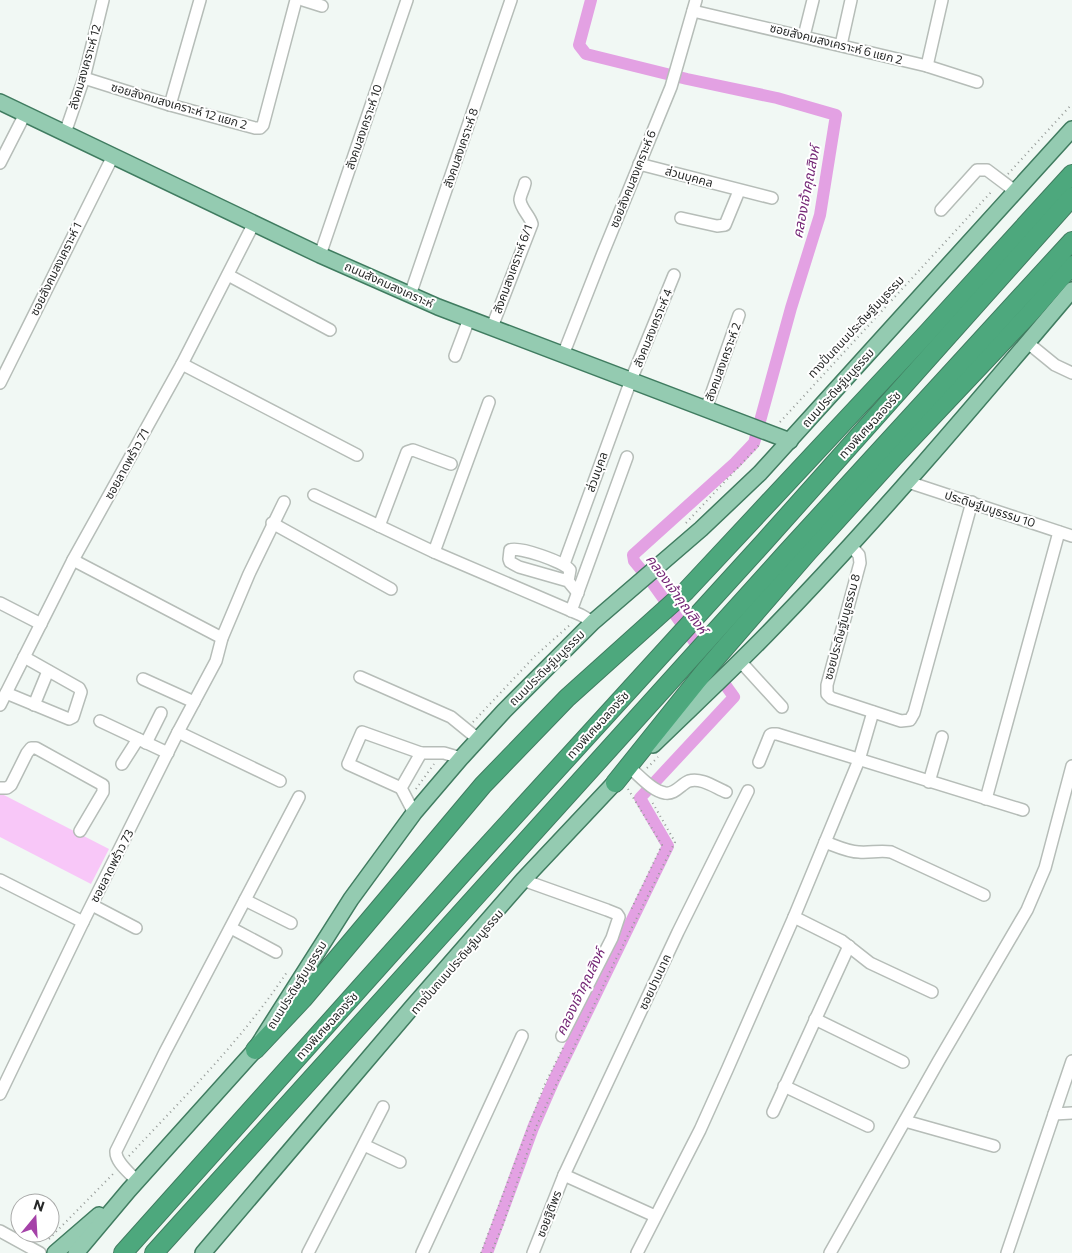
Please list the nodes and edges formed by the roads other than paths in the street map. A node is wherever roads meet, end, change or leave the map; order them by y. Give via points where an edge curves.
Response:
1 (104, 0) edge
2 (200, 0) edge
3 (296, 0) edge
4 (303, 0) edge
5 (407, 0) edge
6 (511, 0) edge
7 (813, 0) edge
8 (851, 0) edge
9 (942, 0) edge
10 (694, 5) edge
11 (322, 6) dead end
12 (804, 36) junction
13 (841, 45) junction
14 (927, 66) junction
15 (84, 78) junction
16 (977, 82) dead end
17 (0, 102) edge
18 (170, 105) junction
19 (25, 114) junction
20 (1072, 129) edge
21 (65, 133) junction
22 (113, 156) junction
23 (0, 163) edge
24 (640, 164) junction
25 (1072, 174) edge
26 (525, 184) dead end
27 (738, 191) junction
28 (1015, 191) junction
29 (1072, 197) edge
30 (772, 198) dead end
31 (941, 210) dead end
32 (681, 218) dead end
33 (254, 222) junction
34 (1072, 241) edge
35 (320, 255) junction
36 (1072, 265) edge
37 (228, 275) junction
38 (674, 275) dead end
39 (1072, 290) edge
40 (410, 295) junction
41 (739, 316) dead end
42 (469, 319) junction
43 (492, 327) junction
44 (330, 330) dead end
45 (1028, 343) junction
46 (564, 355) junction
47 (455, 356) dead end
48 (182, 364) junction
49 (1072, 373) edge
50 (631, 380) junction
51 (0, 383) edge
52 (489, 402) dead end
53 (706, 409) junction
54 (790, 441) junction
55 (357, 455) dead end
56 (627, 457) dead end
57 (451, 464) dead end
58 (908, 482) junction
59 (314, 495) dead end
60 (284, 502) dead end
61 (972, 502) junction
62 (272, 523) junction
63 (378, 526) junction
64 (1059, 532) junction
65 (1072, 536) edge
66 (850, 545) junction
67 (434, 552) junction
68 (73, 560) junction
69 (564, 564) junction
70 (568, 581) junction
71 (391, 589) dead end
72 (578, 593) junction
73 (0, 602) edge
74 (572, 611) junction
75 (593, 622) junction
76 (41, 624) junction
77 (222, 638) junction
78 (24, 657) junction
79 (744, 665) junction
80 (48, 671) junction
81 (360, 677) dead end
82 (710, 678) junction
83 (143, 680) dead end
84 (6, 693) junction
85 (194, 702) junction
86 (0, 705) edge
87 (34, 705) junction
88 (782, 707) dead end
89 (873, 712) junction
90 (161, 713) dead end
91 (100, 721) dead end
92 (178, 732) junction
93 (942, 737) dead end
94 (478, 739) junction
95 (142, 741) junction
96 (421, 752) junction
97 (168, 753) junction
98 (461, 758) junction
99 (859, 760) junction
100 (759, 762) dead end
101 (122, 764) dead end
102 (1072, 766) edge
103 (639, 775) junction
104 (280, 781) dead end
105 (930, 782) junction
106 (615, 783) junction
107 (0, 788) edge
108 (401, 788) junction
109 (748, 791) dead end
110 (726, 792) dead end
111 (299, 797) dead end
112 (986, 799) junction
113 (1023, 810) dead end
114 (414, 813) junction
115 (80, 831) dead end
116 (825, 842) junction
117 (0, 880) edge
118 (523, 880) junction
119 (984, 895) dead end
120 (245, 900) junction
121 (92, 905) junction
122 (794, 917) junction
123 (83, 922) junction
124 (291, 923) dead end
125 (136, 928) dead end
126 (231, 928) junction
127 (849, 946) junction
128 (276, 952) dead end
129 (932, 992) dead end
130 (815, 1019) junction
131 (522, 1036) dead end
132 (562, 1036) dead end
133 (255, 1050) junction
134 (1072, 1061) edge
135 (903, 1062) dead end
136 (784, 1086) junction
137 (0, 1094) edge
138 (383, 1108) dead end
139 (772, 1112) dead end
140 (1072, 1113) edge
141 (1054, 1114) junction
142 (905, 1120) junction
143 (868, 1126) dead end
144 (364, 1144) junction
145 (994, 1146) dead end
146 (400, 1162) dead end
147 (564, 1175) junction
148 (133, 1186) junction
149 (655, 1216) junction
150 (0, 1231) edge
151 (40, 1253) edge
152 (55, 1253) edge
153 (76, 1253) edge
154 (123, 1253) edge
155 (154, 1253) edge
156 (203, 1253) edge
157 (308, 1253) edge
158 (422, 1253) edge
159 (534, 1253) edge
160 (637, 1253) edge
161 (830, 1253) edge
162 (1006, 1253) edge

1 - 15 street, สังคมสงเคราะห์ 12
2 - 18 street
3 - 18 street, ซอยสังคมสงเคราะห์ 12 แยก 2 via 264,126 255,128
4 - 11 street
5 - 35 street, สังคมสงเคราะห์ 10
6 - 40 street, สังคมสงเคราะห์ 8
7 - 12 street
8 - 13 street
9 - 14 street
10 - 12 street, ซอยสังคมสงเคราะห์ 6 แยก 2
10 - 24 street, ซอยสังคมสงเคราะห์ 6 via 671,87
12 - 13 street, ซอยสังคมสงเคราะห์ 6 แยก 2
13 - 14 street, ซอยสังคมสงเคราะห์ 6 แยก 2
14 - 16 street, ซอยสังคมสงเคราะห์ 6 แยก 2
15 - 18 street, ซอยสังคมสงเคราะห์ 12 แยก 2
15 - 21 street, สังคมสงเคราะห์ 12
17 - 19 main road, ถนนสังคมสงเคราะห์
19 - 21 main road, ถนนสังคมสงเคราะห์
19 - 23 street
20 - 28 main road, ถนนประดิษฐ์มนูธรรม
21 - 22 main road, ถนนสังคมสงเคราะห์
22 - 33 main road, ถนนสังคมสงเคราะห์
22 - 51 street, ซอยสังคมสงเคราะห์ 1
24 - 27 street, ส่วนบุคคล
24 - 46 street, ซอยสังคมสงเคราะห์ 6
25 - 133 highway via 686,591 567,698 484,785
26 - 43 street, สังคมสงเคราะห์ 6/1 via 520,199 532,224
27 - 30 street, ส่วนบุคคล
27 - 32 street via 725,225
28 - 31 street via 987,170 977,170
28 - 54 main road, ถนนประดิษฐ์มนูธรรม
29 - 154 highway, ทางพิเศษฉลองรัช
33 - 35 main road, ถนนสังคมสงเคราะห์
33 - 37 street, ซอยลาดพร้าว 71
34 - 155 highway, ทางพิเศษฉลองรัช
35 - 40 main road, ถนนสังคมสงเคราะห์
36 - 82 highway via 808,552
37 - 44 street
37 - 48 street, ซอยลาดพร้าว 71
38 - 50 street, สังคมสงเคราะห์ 4
39 - 45 main road
40 - 42 main road, ถนนสังคมสงเคราะห์
41 - 53 street, สังคมสงเคราะห์ 2
42 - 43 main road, ถนนสังคมสงเคราะห์
42 - 47 street
43 - 46 main road, ถนนสังคมสงเคราะห์
45 - 49 street via 1055,365
45 - 58 main road
46 - 50 main road, ถนนสังคมสงเคราะห์
48 - 55 street
48 - 68 street, ซอยลาดพร้าว 71
50 - 53 main road, ถนนสังคมสงเคราะห์
50 - 69 street, ส่วนบุคล
52 - 67 street
53 - 54 main road, ถนนสังคมสงเคราะห์
54 - 75 main road, ถนนประดิษฐ์มนูธรรม via 732,500
56 - 72 street
57 - 63 street via 413,450 407,452
58 - 61 street, ประดิษฐ์มนูธรรม 10
58 - 66 main road
59 - 63 street
60 - 62 street, ซอยลาดพร้าว 73
61 - 64 street, ประดิษฐ์มนูธรรม 10
61 - 89 street, ซอยประดิษฐ์มนูธรรม 8 via 914,714 910,720 901,721
62 - 71 street
62 - 77 street, ซอยลาดพร้าว 73
63 - 67 street
64 - 65 street, ประดิษฐ์มนูธรรม 10
64 - 112 street
66 - 79 main road
66 - 89 street, ซอยประดิษฐ์มนูธรรม 8 via 859,555 860,563 826,690 831,698
67 - 74 street
68 - 76 street, ซอยลาดพร้าว 71
68 - 77 street
69 - 70 street via 570,570
69 - 70 street via 521,549 513,548 508,554 510,562 519,567
70 - 72 street
72 - 74 street
73 - 76 street
74 - 75 street
75 - 94 main road, ถนนประดิษฐ์มนูธรรม
76 - 78 street, ซอยลาดพร้าว 71
77 - 85 street, ซอยลาดพร้าว 73 via 216,661
78 - 80 street
78 - 84 street, ซอยลาดพร้าว 71
79 - 82 main road
79 - 88 street
80 - 87 street
80 - 87 street via 80,689 73,717 70,720
81 - 94 street via 450,717
82 - 103 main road
82 - 106 highway
83 - 85 street
84 - 86 street, ซอยลาดพร้าว 71
84 - 87 street
85 - 92 street, ซอยลาดพร้าว 73
89 - 99 street
90 - 95 street
91 - 95 street
92 - 97 street, ซอยลาดพร้าว 73
92 - 104 street
93 - 105 street
94 - 98 main road, ถนนประดิษฐ์มนูธรรม
95 - 97 street
95 - 101 street
96 - 98 street
96 - 108 street
96 - 108 street via 362,732 348,764
97 - 121 street, ซอยลาดพร้าว 73
98 - 114 main road, ถนนประดิษฐ์มนูธรรม
99 - 100 street via 772,734
99 - 105 street
99 - 116 street
102 - 142 street via 1038,888
103 - 106 main road
103 - 110 street via 654,793 672,793 690,781
105 - 112 street
106 - 118 main road
107 - 115 street via 11,785 27,753 36,748 103,785 103,792
108 - 114 street
109 - 147 street, ซอยปานนาค
111 - 120 street
112 - 113 street
114 - 133 main road, ถนนประดิษฐ์มนูธรรม via 351,899
116 - 119 street via 854,852 891,852
116 - 122 street
117 - 123 street
118 - 132 street via 619,917 612,938
118 - 156 main road
120 - 124 street
120 - 126 street
121 - 123 street, ซอยลาดพร้าว 73
121 - 125 street
122 - 127 street
122 - 149 street via 704,1121
123 - 137 street, ซอยลาดพร้าว 73
126 - 128 street
126 - 148 street via 116,1151 115,1156
127 - 129 street via 870,963
127 - 130 street
130 - 135 street
130 - 136 street
131 - 158 street
133 - 148 main road, ถนนประดิษฐ์มนูธรรม
134 - 141 street
136 - 139 street
136 - 143 street
138 - 144 street
140 - 141 street
141 - 162 street
142 - 145 street
142 - 161 street
144 - 146 street
144 - 157 street
147 - 149 street
147 - 159 street, ซอยฐิติพร
148 - 152 main road
148 - 153 main road, ถนนประดิษฐ์มนูธรรม
149 - 160 street
150 - 151 street

